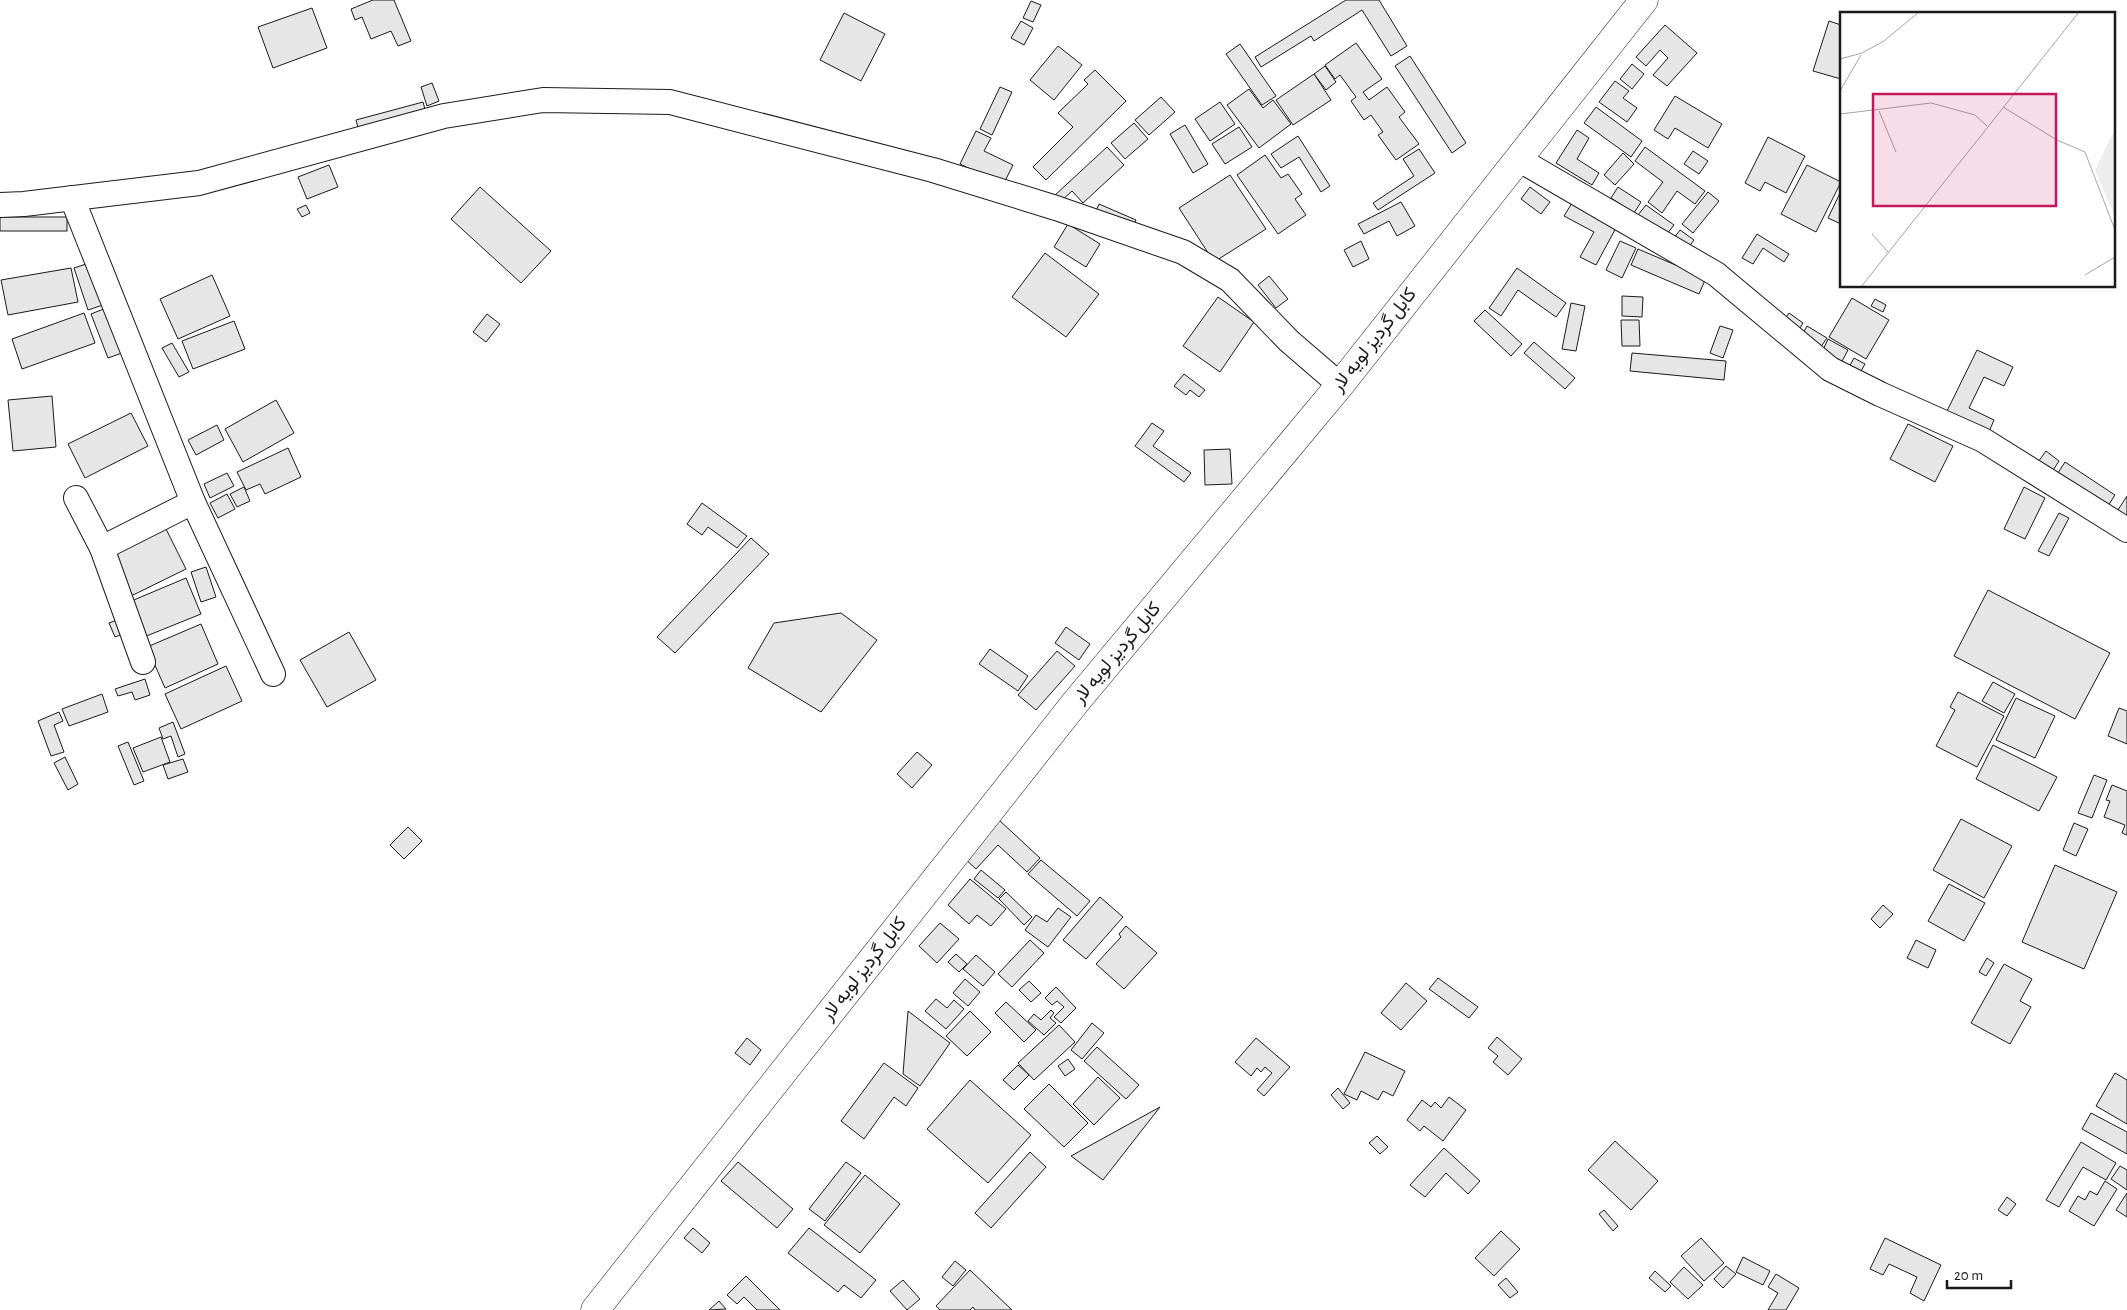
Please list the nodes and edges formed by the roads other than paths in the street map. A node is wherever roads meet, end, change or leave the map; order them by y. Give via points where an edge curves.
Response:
1 (1644, 0) edge
2 (1518, 158) junction
3 (72, 198) junction
4 (0, 205) edge
5 (1340, 385) junction
6 (76, 498) dead end
7 (193, 502) junction
8 (2127, 530) edge
9 (102, 548) junction
10 (143, 662) dead end
11 (273, 674) dead end
12 (595, 1310) edge

1 - 2 highway, کابل گردیز لویه لار
2 - 5 highway, کابل گردیز لویه لار
2 - 8 street via 1716,274 1830,369 1983,440
3 - 4 street
3 - 5 street via 200,183 444,116 543,100 670,102 933,170 1183,252 1230,280 1288,341
3 - 7 street
5 - 12 highway, کابل گردیز لویه لار via 1075,702
6 - 9 street
7 - 9 street
7 - 11 street
9 - 10 street

